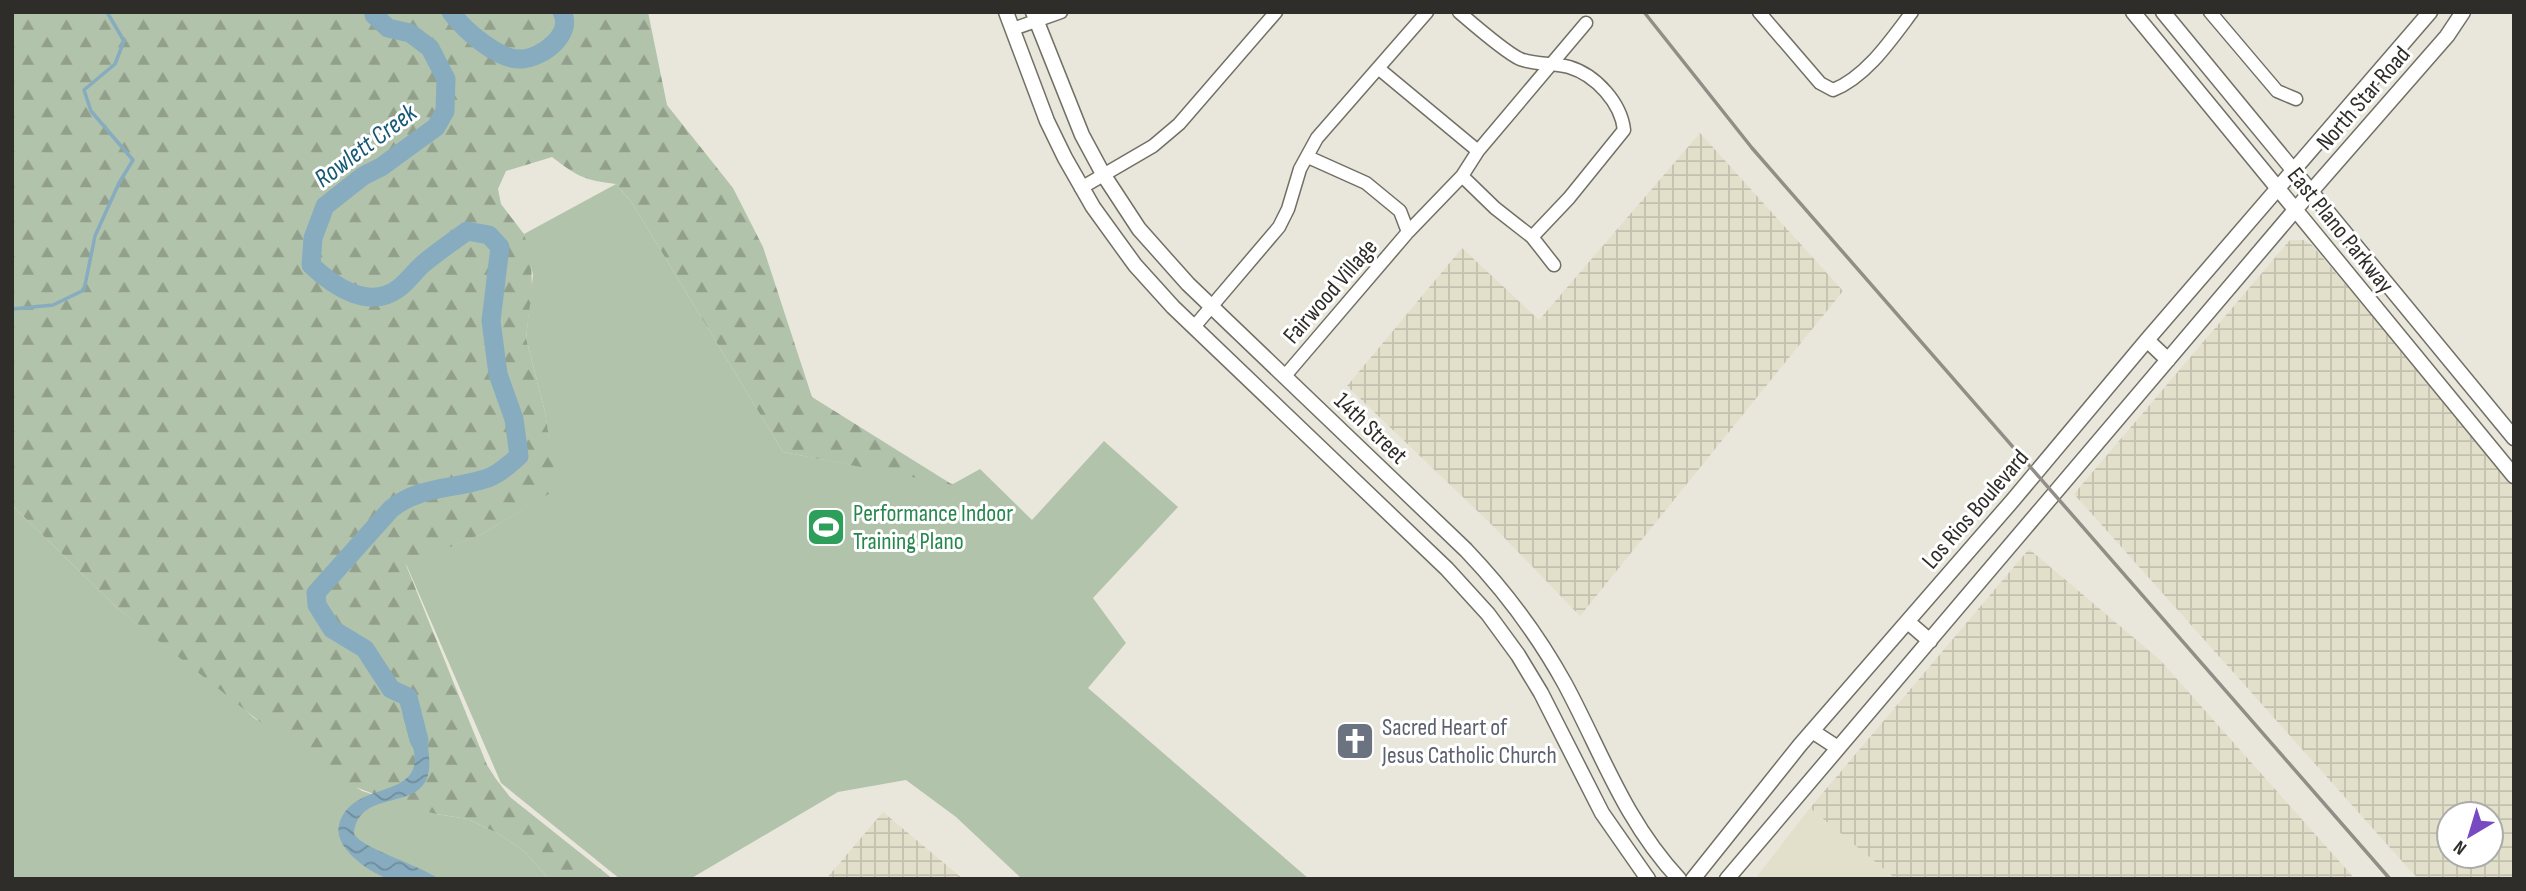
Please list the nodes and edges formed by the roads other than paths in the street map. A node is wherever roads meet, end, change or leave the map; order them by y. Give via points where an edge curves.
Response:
1 (1006, 12) edge
2 (1061, 12) edge
3 (1276, 12) edge
4 (1427, 12) edge
5 (1459, 12) edge
6 (1759, 12) edge
7 (1912, 12) edge
8 (2133, 12) edge
9 (2163, 12) edge
10 (2210, 12) edge
11 (2430, 12) edge
12 (2463, 12) edge
13 (1035, 16) edge
14 (1586, 23) dead end
15 (1013, 29) junction
16 (2194, 50) junction
17 (1551, 64) junction
18 (2176, 64) junction
19 (1378, 68) junction
20 (2296, 99) dead end
21 (1478, 151) junction
22 (1308, 157) junction
23 (2293, 170) junction
24 (1103, 174) junction
25 (1462, 176) junction
26 (1081, 188) junction
27 (2277, 188) junction
28 (2311, 192) junction
29 (2295, 210) junction
30 (1408, 232) junction
31 (1532, 237) junction
32 (1554, 265) dead end
33 (1212, 307) junction
34 (1194, 327) junction
35 (2147, 340) junction
36 (2447, 359) junction
37 (2168, 360) junction
38 (2428, 375) junction
39 (1284, 377) junction
40 (2514, 438) edge
41 (1372, 461) junction
42 (2514, 476) edge
43 (1353, 479) junction
44 (1466, 550) junction
45 (1447, 569) junction
46 (1908, 622) junction
47 (1930, 640) junction
48 (1576, 705) junction
49 (1553, 716) junction
50 (1812, 731) junction
51 (1838, 747) junction
52 (1648, 879) edge
53 (1679, 879) edge
54 (1693, 879) edge
55 (1727, 879) edge

1 - 15 main road, 14th Street
2 - 13 street
3 - 24 street via 1179,124 1153,146
4 - 19 street
5 - 17 street via 1521,59
6 - 7 street via 1819,83 1833,90 1846,85 1876,57
8 - 18 main road, East Plano Parkway
9 - 16 main road, East Plano Parkway
10 - 20 street via 2277,91
11 - 23 main road, North Star Road
12 - 28 main road, North Star Road
13 - 15 street
13 - 24 main road, 14th Street via 1073,115
14 - 17 street, Fairwood Village
15 - 26 main road, 14th Street via 1047,121
16 - 18 main road
16 - 23 main road, East Plano Parkway
17 - 21 street, Fairwood Village
17 - 31 street via 1577,70 1592,80 1618,107 1624,130
18 - 27 main road, East Plano Parkway
19 - 21 street
19 - 22 street via 1317,138
21 - 25 street, Fairwood Village
22 - 30 street, Fairwood Village via 1376,190 1400,211
22 - 33 street via 1279,227
23 - 27 main road, Los Rios Boulevard
23 - 28 main road, East Plano Parkway
24 - 26 street
24 - 33 main road, 14th Street via 1154,247
25 - 30 street, Fairwood Village
25 - 31 street
26 - 34 main road, 14th Street via 1135,265
27 - 29 main road, East Plano Parkway
27 - 35 main road, Los Rios Boulevard
28 - 29 main road, North Star Road
28 - 36 main road, East Plano Parkway
29 - 37 main road, Los Rios Boulevard
29 - 38 main road, East Plano Parkway
30 - 39 street, Fairwood Village
31 - 32 street
33 - 34 street
33 - 39 main road, 14th Street
34 - 43 main road, 14th Street
35 - 37 main road
35 - 46 main road, Los Rios Boulevard
36 - 38 main road
36 - 40 main road, East Plano Parkway
37 - 47 main road, Los Rios Boulevard
38 - 42 main road, East Plano Parkway
39 - 41 main road, 14th Street
41 - 43 main road
41 - 44 main road, 14th Street
43 - 45 main road, 14th Street
44 - 45 main road
44 - 48 main road, 14th Street via 1518,610
45 - 49 main road, 14th Street via 1505,636
46 - 47 main road
46 - 50 main road, Los Rios Boulevard
47 - 51 main road, Los Rios Boulevard
48 - 49 main road
48 - 53 main road, 14th Street via 1622,800
49 - 52 main road, 14th Street via 1602,813
50 - 51 main road
50 - 54 main road, Los Rios Boulevard
51 - 55 main road, Los Rios Boulevard

